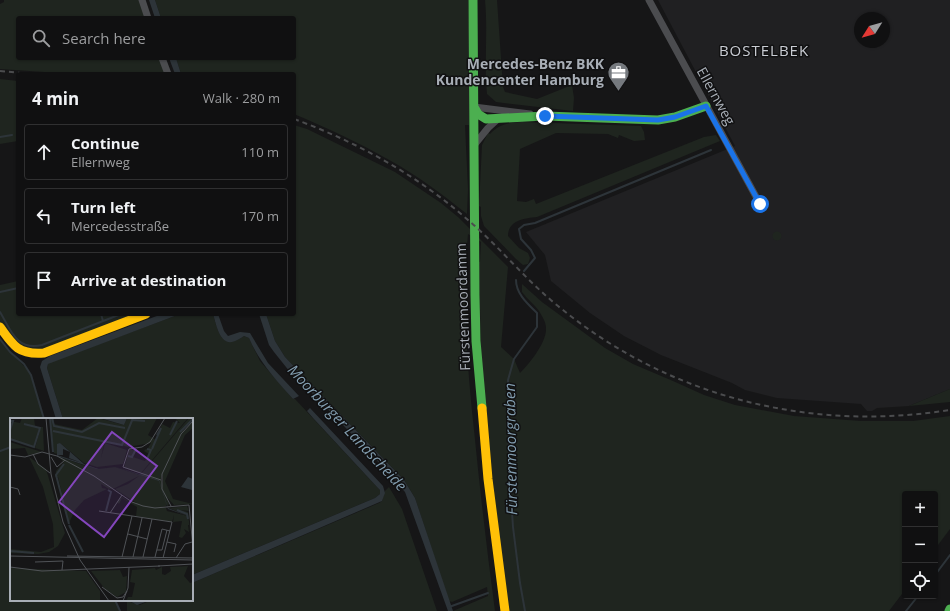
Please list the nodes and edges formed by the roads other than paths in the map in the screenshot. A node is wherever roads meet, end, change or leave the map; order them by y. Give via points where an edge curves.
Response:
1 (142, 0) edge
2 (473, 0) edge
3 (649, 0) edge
4 (147, 16) edge
5 (163, 60) edge
6 (167, 72) edge
7 (706, 106) junction
8 (474, 107) junction
9 (545, 116) junction
10 (500, 118) junction
11 (475, 144) junction
12 (760, 204) dead end
13 (141, 316) edge
14 (0, 327) edge
15 (505, 611) edge

1 - 4 street
2 - 8 main road, Fürstenmoordamm
3 - 7 street, Ellernweg
5 - 6 street
7 - 9 main road via 658,120
7 - 12 street, Ellernweg
8 - 9 street
8 - 10 main road via 484,118
8 - 11 main road, Fürstenmoordamm
9 - 10 main road
10 - 11 street
11 - 15 main road, Fürstenmoordamm via 478,374
13 - 14 main road via 44,353 33,354 22,352 11,343

